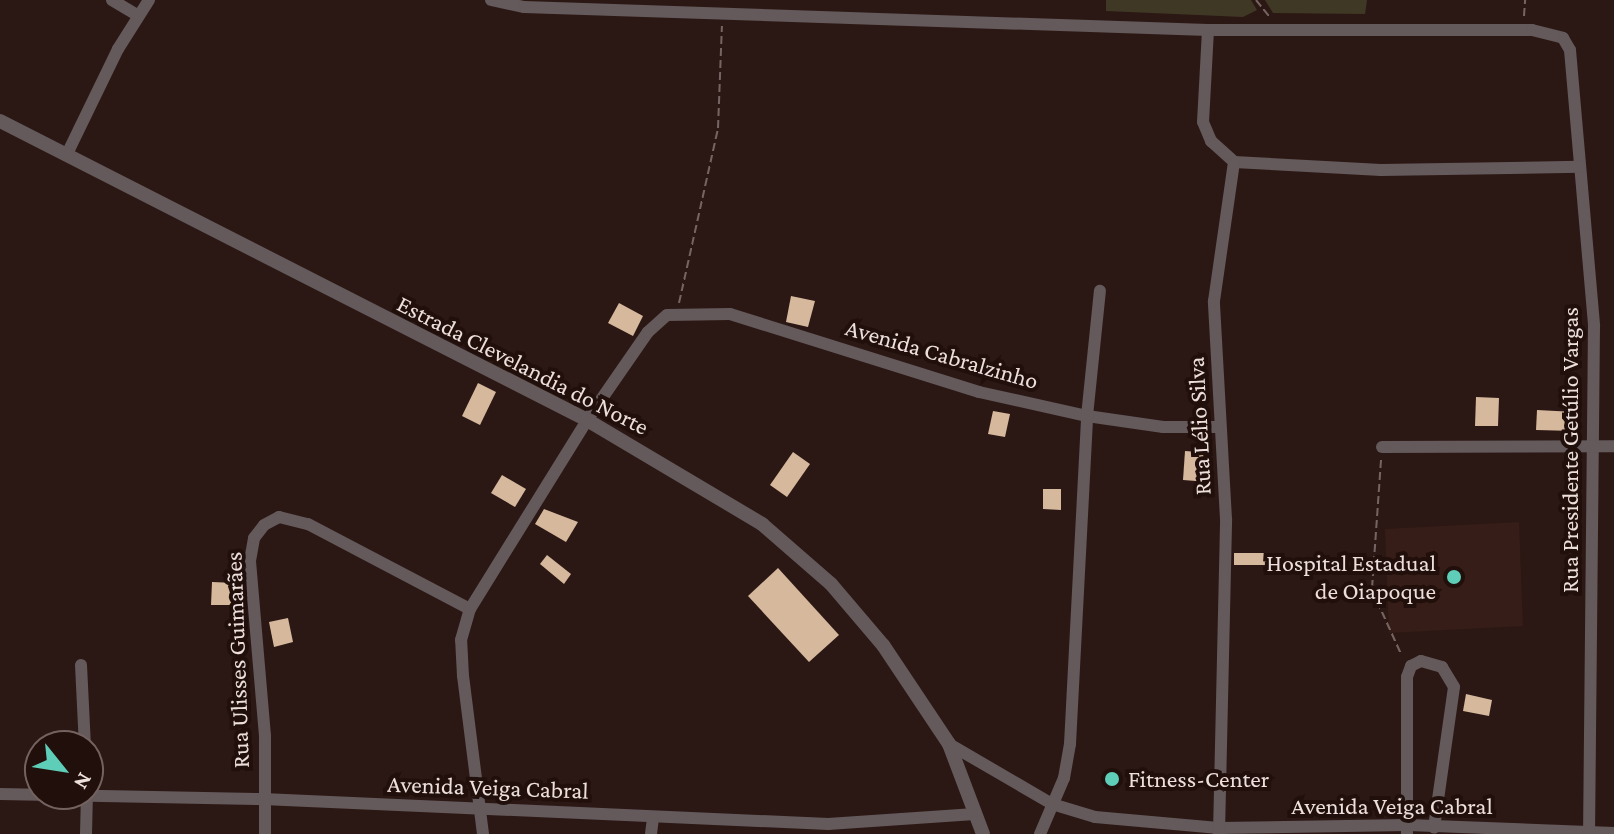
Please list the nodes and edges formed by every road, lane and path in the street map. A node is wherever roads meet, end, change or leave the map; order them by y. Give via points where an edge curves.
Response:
1 (112, 0) edge
2 (149, 0) edge
3 (491, 0) edge
4 (1525, 0) edge
5 (523, 4) edge
6 (723, 14) junction
7 (137, 15) junction
8 (1208, 30) junction
9 (1524, 30) junction
10 (0, 121) edge
11 (67, 154) junction
12 (1234, 162) junction
13 (1580, 167) junction
14 (1100, 291) dead end
15 (677, 312) junction
16 (1087, 416) junction
17 (587, 420) junction
18 (1218, 427) junction
19 (1614, 446) edge
20 (1382, 447) joint
21 (1592, 449) junction
22 (470, 609) junction
23 (81, 665) dead end
24 (1409, 670) junction
25 (84, 730) edge
26 (949, 744) junction
27 (0, 794) edge
28 (24, 794) edge
29 (104, 795) edge
30 (263, 799) junction
31 (1052, 804) junction
32 (483, 809) junction
33 (87, 810) edge
34 (975, 814) junction
35 (653, 817) junction
36 (1434, 828) junction
37 (828, 829) edge
38 (1408, 829) edge
39 (1219, 831) edge
40 (1589, 832) edge
41 (1614, 833) edge
42 (86, 834) edge
43 (265, 834) edge
44 (483, 834) edge
45 (651, 834) edge
46 (983, 834) edge
47 (1040, 834) edge

1 - 7 street
2 - 7 street
3 - 5 street
4 - 9 path
5 - 6 street
6 - 8 street
6 - 15 path via 718,128
7 - 11 street
8 - 9 street
8 - 12 street via 1203,122 1211,141
9 - 13 street, Rua Presidente Getúlio Vargas via 1563,38 1570,50
10 - 11 street, Estrada Clevelandia do Norte
11 - 17 street, Estrada Clevelandia do Norte
12 - 13 street via 1381,170
12 - 18 street, Rua Lélio Silva via 1216,260
13 - 21 street, Rua Presidente Getúlio Vargas via 1594,326
14 - 16 street
15 - 16 street, Avenida Cabralzinho via 730,314 979,392
15 - 17 street, Avenida Cabralzinho via 659,320
16 - 18 street, Avenida Cabralzinho via 1163,427
16 - 31 street via 1070,744
17 - 22 street
17 - 26 street, Estrada Clevelandia do Norte via 738,506 795,551 883,645
18 - 39 street, Rua Lélio Silva via 1226,519
19 - 21 street
20 - 21 street
20 - 24 path via 1372,590
21 - 40 street, Rua Presidente Getúlio Vargas
22 - 30 street, Rua Ulisses Guimarães via 308,524 279,517 264,525 254,538 250,561 265,736
22 - 32 street via 461,640 463,676
23 - 25 street
24 - 36 street via 1421,661 1434,663 1446,670 1454,687
24 - 38 street
26 - 31 street, Avenida Veiga Cabral
26 - 34 street, Estrada Clevelandia do Norte
27 - 28 street, Avenida Veiga Cabral
29 - 30 street, Avenida Veiga Cabral
30 - 32 street, Avenida Veiga Cabral
30 - 43 street, Rua Ulisses Guimarães
31 - 39 street, Avenida Veiga Cabral via 1095,817
31 - 47 street
32 - 35 street, Avenida Veiga Cabral
32 - 44 street
33 - 42 street
34 - 37 street, Avenida Veiga Cabral
34 - 46 street, Estrada Clevelandia do Norte
35 - 37 street, Avenida Veiga Cabral
35 - 45 street
36 - 38 street, Avenida Veiga Cabral
36 - 40 street, Avenida Veiga Cabral
38 - 39 street, Avenida Veiga Cabral
40 - 41 street, Avenida Veiga Cabral

